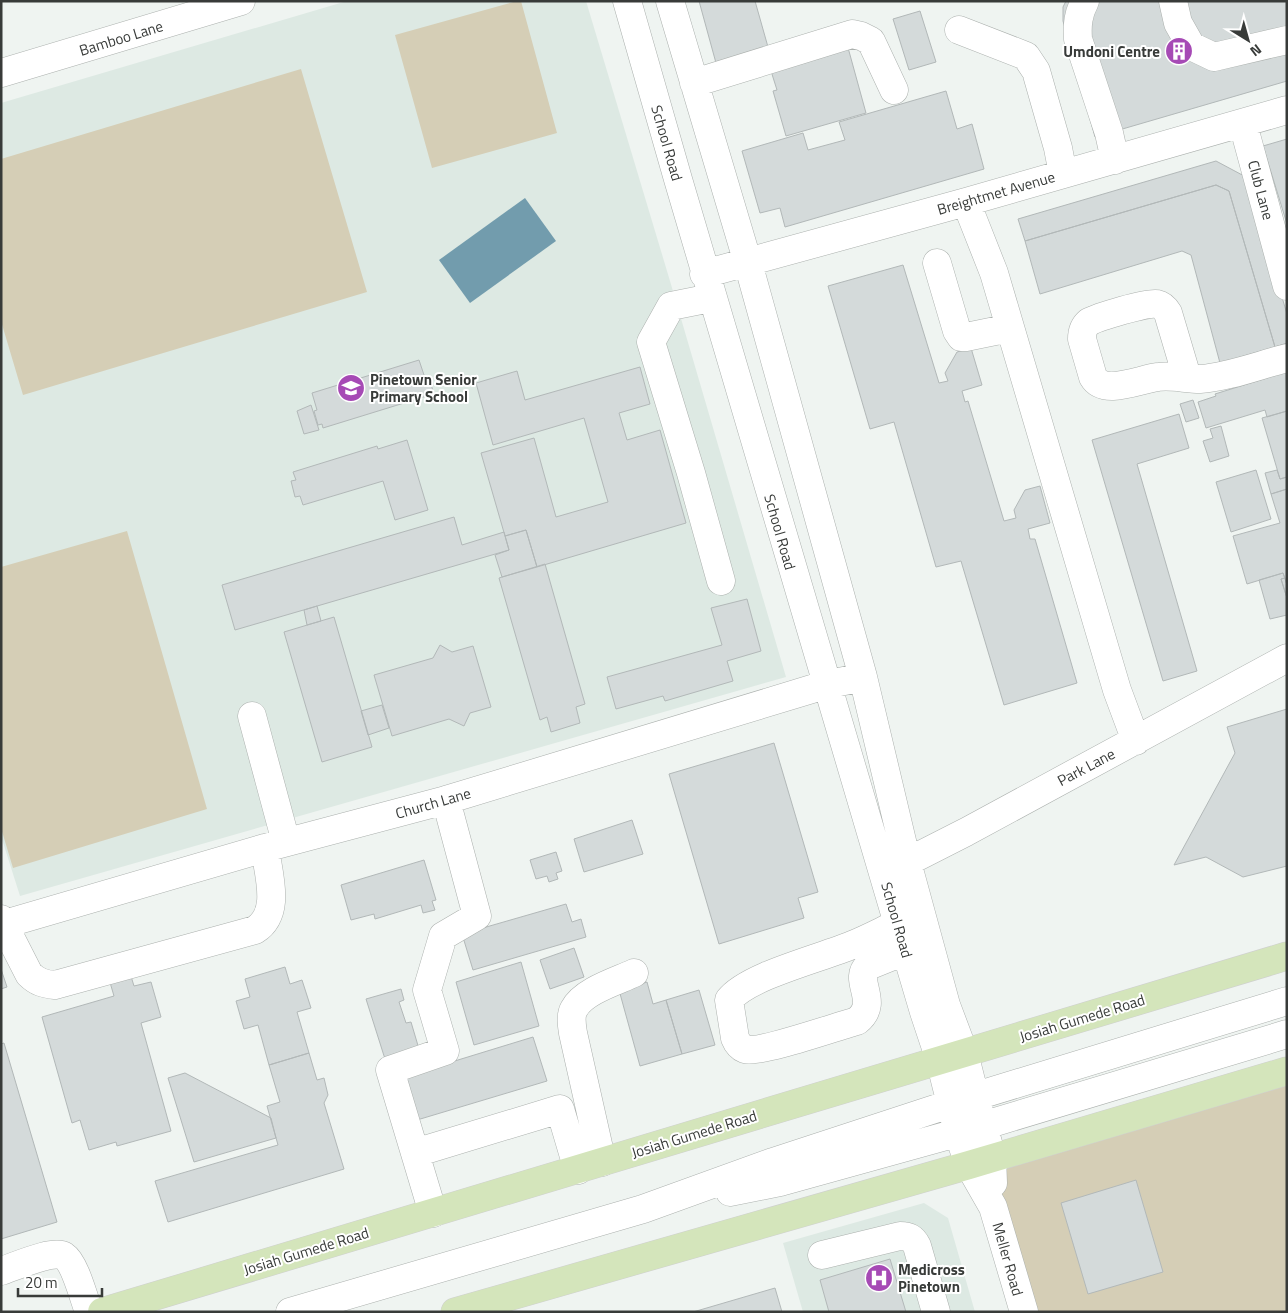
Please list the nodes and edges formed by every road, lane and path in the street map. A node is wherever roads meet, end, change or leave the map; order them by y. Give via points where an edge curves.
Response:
1 (241, 1) edge
2 (627, 1) edge
3 (670, 1) edge
4 (1085, 1) edge
5 (1173, 1) edge
6 (959, 30) dead end
7 (1287, 40) edge
8 (1, 73) edge
9 (694, 83) junction
10 (894, 90) dead end
11 (1287, 110) edge
12 (1243, 124) junction
13 (1115, 160) junction
14 (1063, 174) junction
15 (966, 202) junction
16 (937, 263) dead end
17 (748, 264) junction
18 (708, 286) junction
19 (1287, 286) edge
20 (1010, 328) junction
21 (1287, 358) edge
22 (1187, 377) dead end
23 (721, 581) dead end
24 (1287, 658) edge
25 (863, 677) junction
26 (825, 685) junction
27 (252, 716) dead end
28 (1136, 740) junction
29 (446, 800) junction
30 (275, 845) junction
31 (895, 866) junction
32 (2, 923) edge
33 (897, 924) junction
34 (906, 950) junction
35 (1287, 956) edge
36 (634, 973) dead end
37 (1287, 1001) edge
38 (1287, 1034) edge
39 (952, 1056) junction
40 (1287, 1071) edge
41 (962, 1101) junction
42 (970, 1129) junction
43 (415, 1153) junction
44 (980, 1161) junction
45 (590, 1166) junction
46 (643, 1209) junction
47 (433, 1213) junction
48 (822, 1256) dead end
49 (1, 1271) edge
50 (89, 1312) edge
51 (102, 1312) edge
52 (290, 1312) edge
53 (455, 1312) edge
54 (936, 1312) edge
55 (1024, 1312) edge

1 - 8 street, Bamboo Lane
2 - 18 street, School Road
3 - 9 street, School Road
4 - 13 street via 1077,26 1078,39
5 - 7 street via 1178,23 1191,46 1214,57
6 - 14 street via 1026,56 1036,71
9 - 10 street via 852,34 871,41
9 - 17 street, School Road
11 - 12 street, Breightmet Avenue
12 - 13 street, Breightmet Avenue
12 - 19 street, Club Lane
13 - 14 street, Breightmet Avenue
14 - 15 street, Breightmet Avenue
15 - 17 street, Breightmet Avenue
15 - 20 street via 994,273
16 - 20 street via 961,337
17 - 18 street, Breightmet Avenue
17 - 25 street, School Road
18 - 23 street, Breightmet Avenue via 671,306 651,342
18 - 26 street, School Road
20 - 28 street via 1122,707
21 - 22 street via 1216,377
24 - 28 street, Park Lane
25 - 26 street, Church Lane
25 - 31 street, School Road
26 - 29 street, Church Lane
26 - 31 street, School Road
27 - 30 street
28 - 31 street, Park Lane via 966,832
29 - 30 street, Church Lane
29 - 43 street via 476,916 442,936 427,990 445,1051 390,1070
30 - 32 street, Church Lane
30 - 32 street via 269,913 255,930 55,984 44,984 28,974
31 - 33 street, School Road
31 - 39 street, School Road via 946,1005
33 - 34 street, School Road
33 - 34 street via 851,946 740,989 729,1000 734,1038 744,1049 762,1049 857,1021 868,1005 864,971 868,966
34 - 39 street, School Road
35 - 39 main road, Josiah Gumede Road
36 - 45 street via 582,1000 572,1018
37 - 41 street
38 - 42 street
39 - 41 street, Meller Road
39 - 45 main road, Josiah Gumede Road
40 - 44 main road
41 - 42 street, Meller Road
41 - 46 street via 773,1162
42 - 44 street, Meller Road
42 - 46 street via 780,1182
43 - 45 street via 560,1109
43 - 47 street
44 - 53 main road
44 - 55 street, Meller Road
45 - 47 main road, Josiah Gumede Road
46 - 52 street
47 - 51 main road, Josiah Gumede Road
48 - 54 street via 900,1236 911,1238 917,1246
49 - 50 street via 54,1254 63,1255 70,1263

